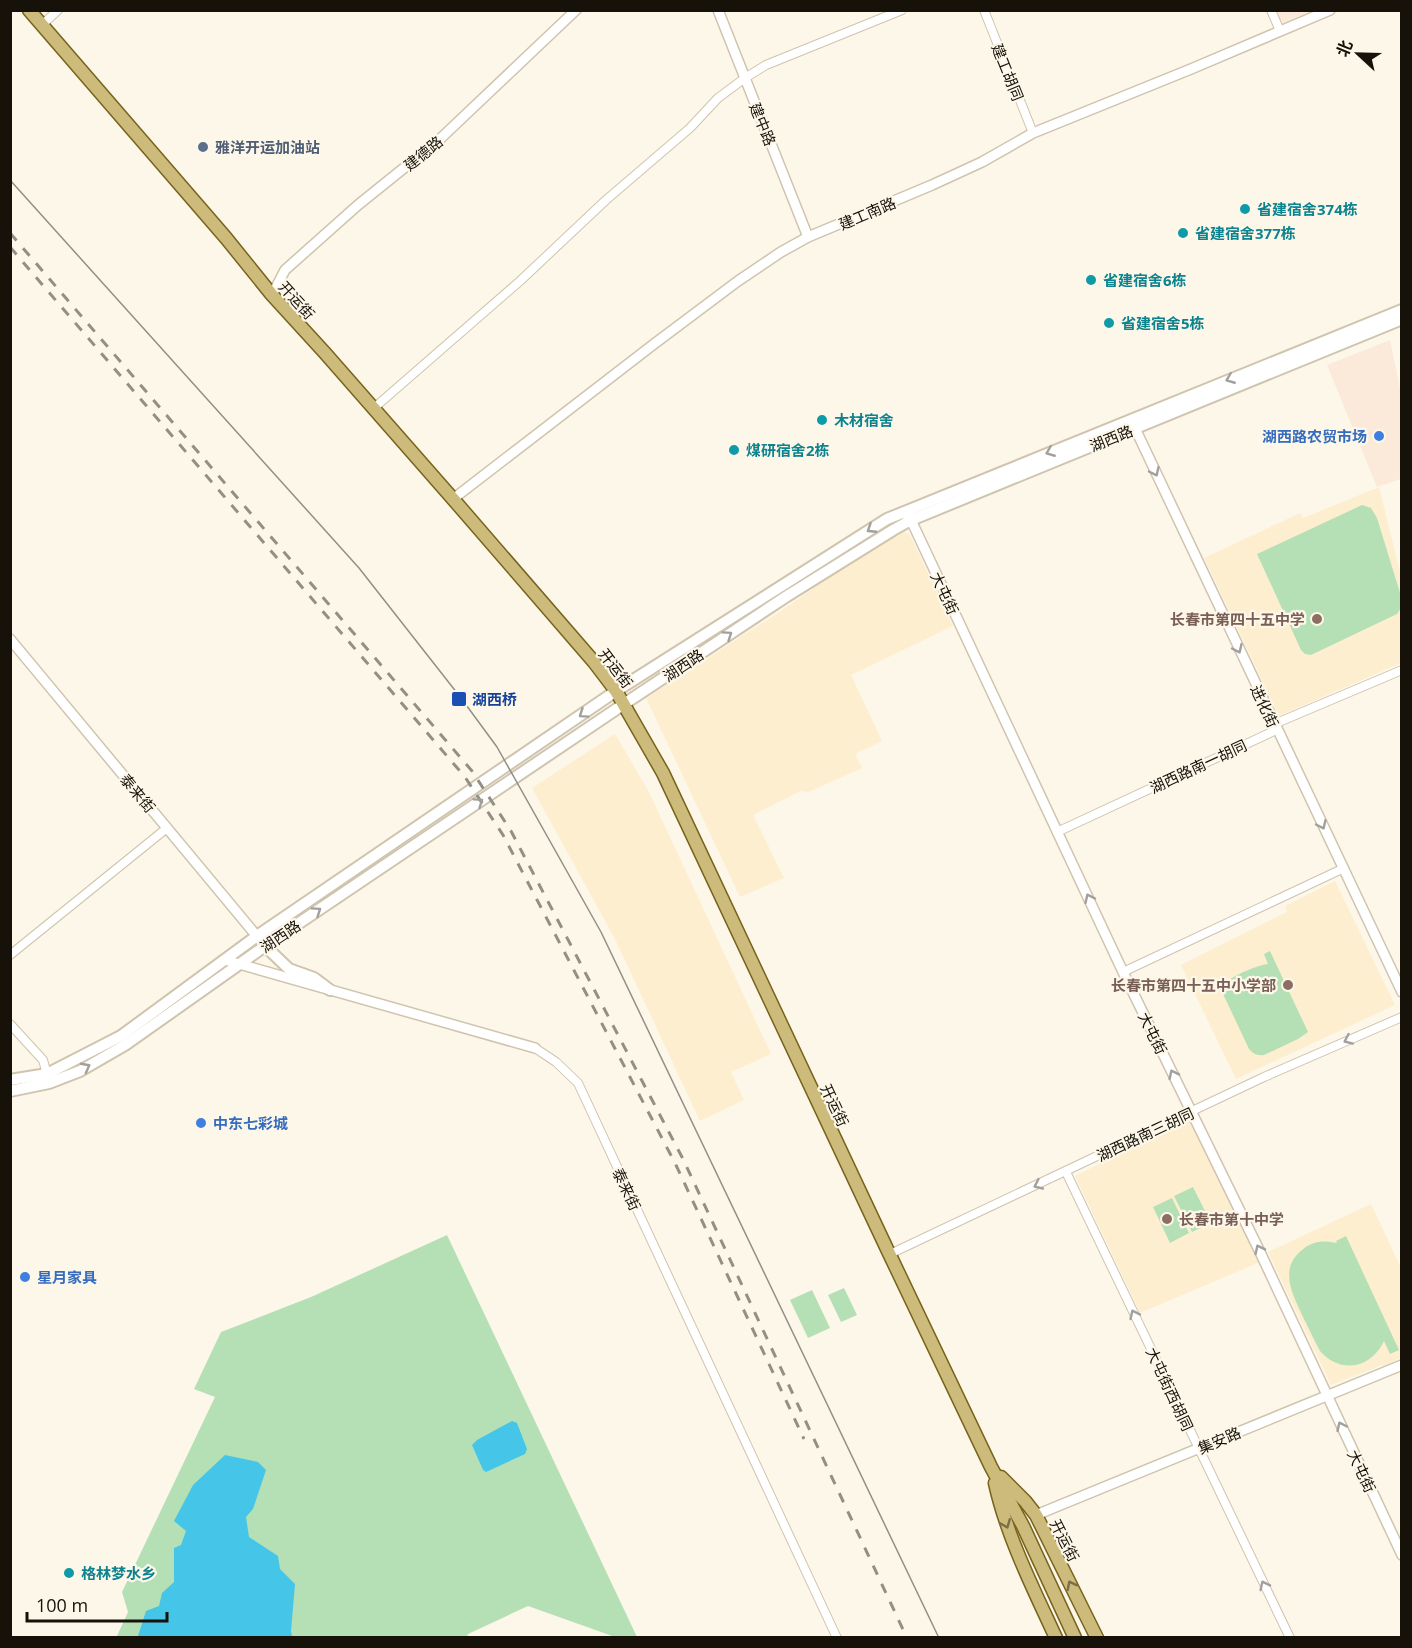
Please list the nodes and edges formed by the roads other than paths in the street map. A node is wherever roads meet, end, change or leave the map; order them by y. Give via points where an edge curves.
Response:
1 (29, 10) edge
2 (58, 10) edge
3 (576, 10) edge
4 (718, 10) edge
5 (902, 10) edge
6 (984, 10) edge
7 (1271, 10) edge
8 (1330, 10) edge
9 (42, 25) junction
10 (1280, 31) junction
11 (745, 78) junction
12 (1033, 133) junction
13 (808, 237) junction
14 (272, 295) junction
15 (1401, 310) edge
16 (1401, 319) edge
17 (374, 408) junction
18 (1133, 424) junction
19 (453, 499) junction
20 (904, 511) junction
21 (911, 520) junction
22 (10, 639) edge
23 (1401, 670) edge
24 (616, 691) junction
25 (624, 704) junction
26 (1275, 728) junction
27 (167, 828) junction
28 (1057, 832) junction
29 (1342, 869) junction
30 (257, 936) junction
31 (265, 946) junction
32 (10, 955) edge
33 (225, 960) junction
34 (240, 964) junction
35 (1123, 972) junction
36 (330, 990) junction
37 (1401, 992) edge
38 (1401, 1017) edge
39 (10, 1024) edge
40 (536, 1048) joint
41 (48, 1078) junction
42 (10, 1080) edge
43 (10, 1090) edge
44 (1192, 1113) junction
45 (1066, 1172) junction
46 (890, 1254) junction
47 (1401, 1365) edge
48 (1326, 1395) junction
49 (1199, 1449) junction
50 (991, 1467) junction
51 (1036, 1515) junction
52 (1401, 1555) edge
53 (837, 1638) edge
54 (1056, 1638) edge
55 (1075, 1638) edge
56 (1097, 1638) edge
57 (1290, 1638) edge

1 - 9 main road, 开运街
2 - 9 street
3 - 14 street, 建德路 via 440,140 357,205 285,270
4 - 11 street, 建中路
5 - 11 street via 766,65
6 - 12 street, 建工胡同
7 - 10 street
8 - 10 street, 建工南路
9 - 14 main road, 开运街
10 - 12 street, 建工南路
11 - 13 street, 建中路
11 - 17 street via 718,98 690,128
12 - 13 street, 建工南路 via 932,186
13 - 19 street, 建工南路 via 738,281
14 - 17 main road, 开运街
15 -> 18 main road, 湖西路
16 - 18 main road, 湖西路
17 - 19 main road, 开运街
18 -> 20 main road, 湖西路
18 - 21 main road, 湖西路
18 -> 26 street, 进化街
19 - 24 main road, 开运街
20 - 21 street, 大屯街
20 -> 24 main road, 湖西路
25 -> 21 main road, 湖西路
21 - 28 street, 大屯街
22 - 27 street, 泰来街
23 - 26 street, 湖西路南一胡同 via 1279,722
24 - 25 main road, 开运街
24 -> 30 main road, 湖西路
31 -> 25 main road, 湖西路
25 - 46 main road, 开运街 via 663,773
26 - 28 street, 湖西路南一胡同
26 -> 29 street, 进化街
27 - 30 street, 泰来街
27 - 32 street
35 -> 28 street, 大屯街
29 - 35 street
29 - 37 street, 进化街
30 - 31 street, 泰来街
30 - 33 main road, 湖西路
31 - 34 main road, 湖西路
31 - 36 main road via 289,969 314,978
33 - 34 street, 泰来街
33 - 41 main road, 湖西路 via 121,1036
34 - 36 street, 泰来街
41 -> 34 main road, 湖西路 via 80,1071 125,1046
44 -> 35 street, 大屯街
36 - 40 street, 泰来街
38 -> 44 street, 湖西路南三胡同
39 - 41 street via 42,1060
40 - 53 street, 泰来街 via 578,1083
41 - 42 main road, 湖西路
41 - 43 main road, 湖西路
44 - 45 street, 湖西路南三胡同
48 -> 44 street, 大屯街
45 -> 46 street, 湖西路南三胡同
49 -> 45 street, 大屯街西胡同
46 - 50 main road, 开运街
47 - 48 street, 集安路
48 - 49 street, 集安路
52 -> 48 street, 大屯街
49 - 51 street, 集安路
57 -> 49 street, 大屯街西胡同
50 - 51 main road, 开运街
50 -> 54 main road, 开运街 via 1001,1510
50 - 55 main road, 开运街
56 -> 51 main road, 开运街

